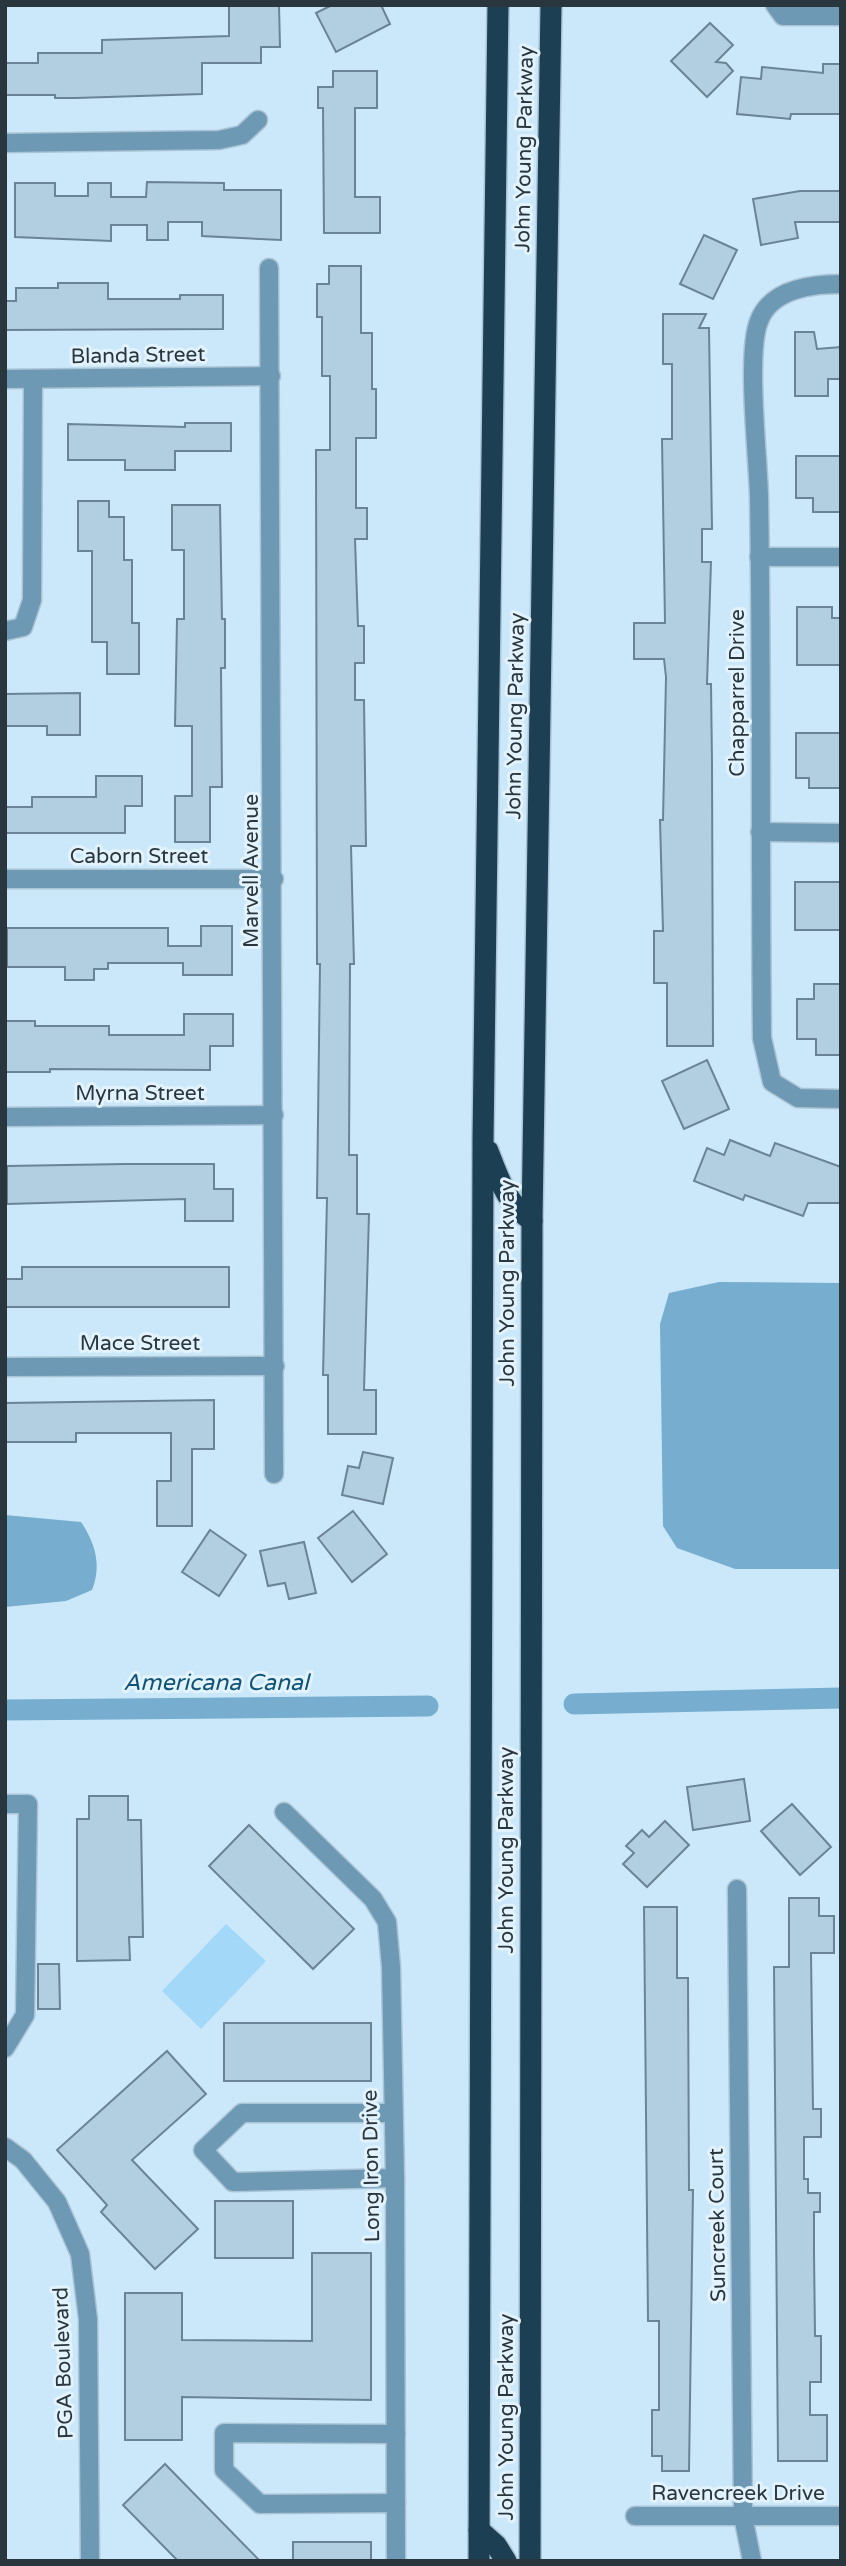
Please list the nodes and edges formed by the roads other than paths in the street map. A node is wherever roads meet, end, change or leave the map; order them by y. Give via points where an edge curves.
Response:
1 (498, 5) edge
2 (551, 5) edge
3 (775, 5) edge
4 (841, 16) edge
5 (258, 120) dead end
6 (5, 143) edge
7 (269, 268) dead end
8 (841, 284) edge
9 (271, 376) junction
10 (5, 379) edge
11 (33, 380) junction
12 (759, 557) junction
13 (841, 557) edge
14 (5, 631) edge
15 (760, 832) junction
16 (841, 833) edge
17 (5, 879) edge
18 (274, 879) junction
19 (841, 1099) edge
20 (274, 1115) junction
21 (5, 1117) edge
22 (483, 1140) junction
23 (531, 1221) junction
24 (275, 1366) junction
25 (5, 1367) edge
26 (274, 1474) dead end
27 (5, 1804) edge
28 (284, 1812) dead end
29 (737, 1889) dead end
30 (5, 2048) edge
31 (393, 2113) junction
32 (5, 2147) edge
33 (395, 2178) junction
34 (396, 2434) junction
35 (396, 2503) junction
36 (635, 2516) dead end
37 (743, 2516) junction
38 (841, 2516) edge
39 (478, 2530) junction
40 (90, 2561) edge
41 (397, 2561) edge
42 (479, 2561) edge
43 (506, 2561) edge
44 (530, 2561) edge
45 (752, 2561) edge

1 - 22 highway, John Young Parkway
2 - 23 highway, John Young Parkway
3 - 4 street via 783,16
5 - 6 street via 242,135 219,140
7 - 9 street, Marvell Avenue
8 - 12 street, Chapparrel Drive via 812,284 779,297 759,319 754,348
9 - 11 street, Blanda Street
9 - 18 street, Marvell Avenue
10 - 11 street, Blanda Street
11 - 14 street via 32,600 23,627
12 - 13 street
12 - 15 street, Chapparrel Drive
15 - 16 street
15 - 19 street, Chapparrel Drive via 762,1038 772,1082 798,1098
17 - 18 street, Caborn Street
18 - 20 street, Marvell Avenue
20 - 21 street, Myrna Street
20 - 24 street, Marvell Avenue
22 - 23 highway via 506,1196
22 - 39 highway, John Young Parkway
23 - 44 highway, John Young Parkway
24 - 25 street, Mace Street
24 - 26 street, Marvell Avenue
27 - 30 street via 28,1804 25,2015
28 - 31 street, Long Iron Drive via 373,1899 387,1922
29 - 37 street, Suncreek Court
31 - 33 street, Long Iron Drive
31 - 33 street via 242,2113 203,2150 233,2182
32 - 40 street, PGA Boulevard via 23,2160 57,2202 80,2254 88,2319
33 - 34 street, Long Iron Drive
34 - 35 street, Long Iron Drive
34 - 35 street via 224,2433 224,2470 260,2504
35 - 41 street, Long Iron Drive
36 - 37 street, Ravencreek Drive
37 - 38 street, Ravencreek Drive
37 - 45 street, Suncreek Court
39 - 42 highway, John Young Parkway
39 - 43 highway

